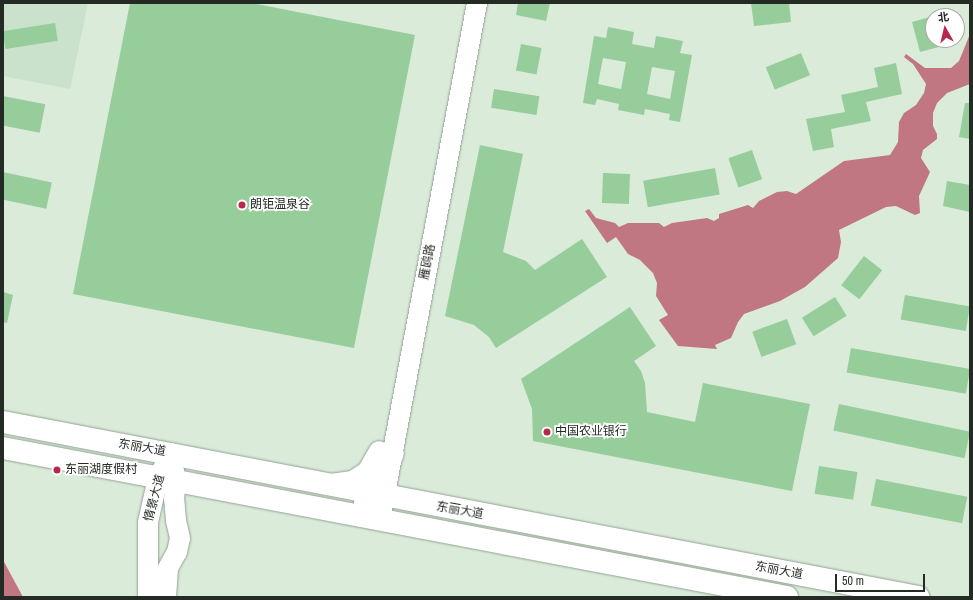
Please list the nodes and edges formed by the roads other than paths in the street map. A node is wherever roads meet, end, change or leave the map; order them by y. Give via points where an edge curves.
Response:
1 (465, 3) edge
2 (477, 3) edge
3 (3, 422) edge
4 (3, 448) edge
5 (386, 452) junction
6 (171, 453) junction
7 (167, 480) junction
8 (326, 485) junction
9 (375, 504) junction
10 (148, 597) edge
11 (166, 597) edge
12 (787, 597) edge
13 (918, 597) edge

1 - 5 street, 雁鸥路
2 - 5 street, 雁鸥路
3 - 6 highway, 东丽大道
4 - 7 highway
5 - 8 street via 360,477 345,483
5 - 9 highway
6 - 7 street, 情景大道
6 - 8 highway, 东丽大道
7 - 9 highway via 322,509
7 - 10 street, 情景大道 via 146,537
7 - 11 street, 情景大道 via 174,499 180,538 177,552 168,568
8 - 9 highway, 东丽大道
9 - 12 highway, 东丽大道
9 - 13 highway, 东丽大道

